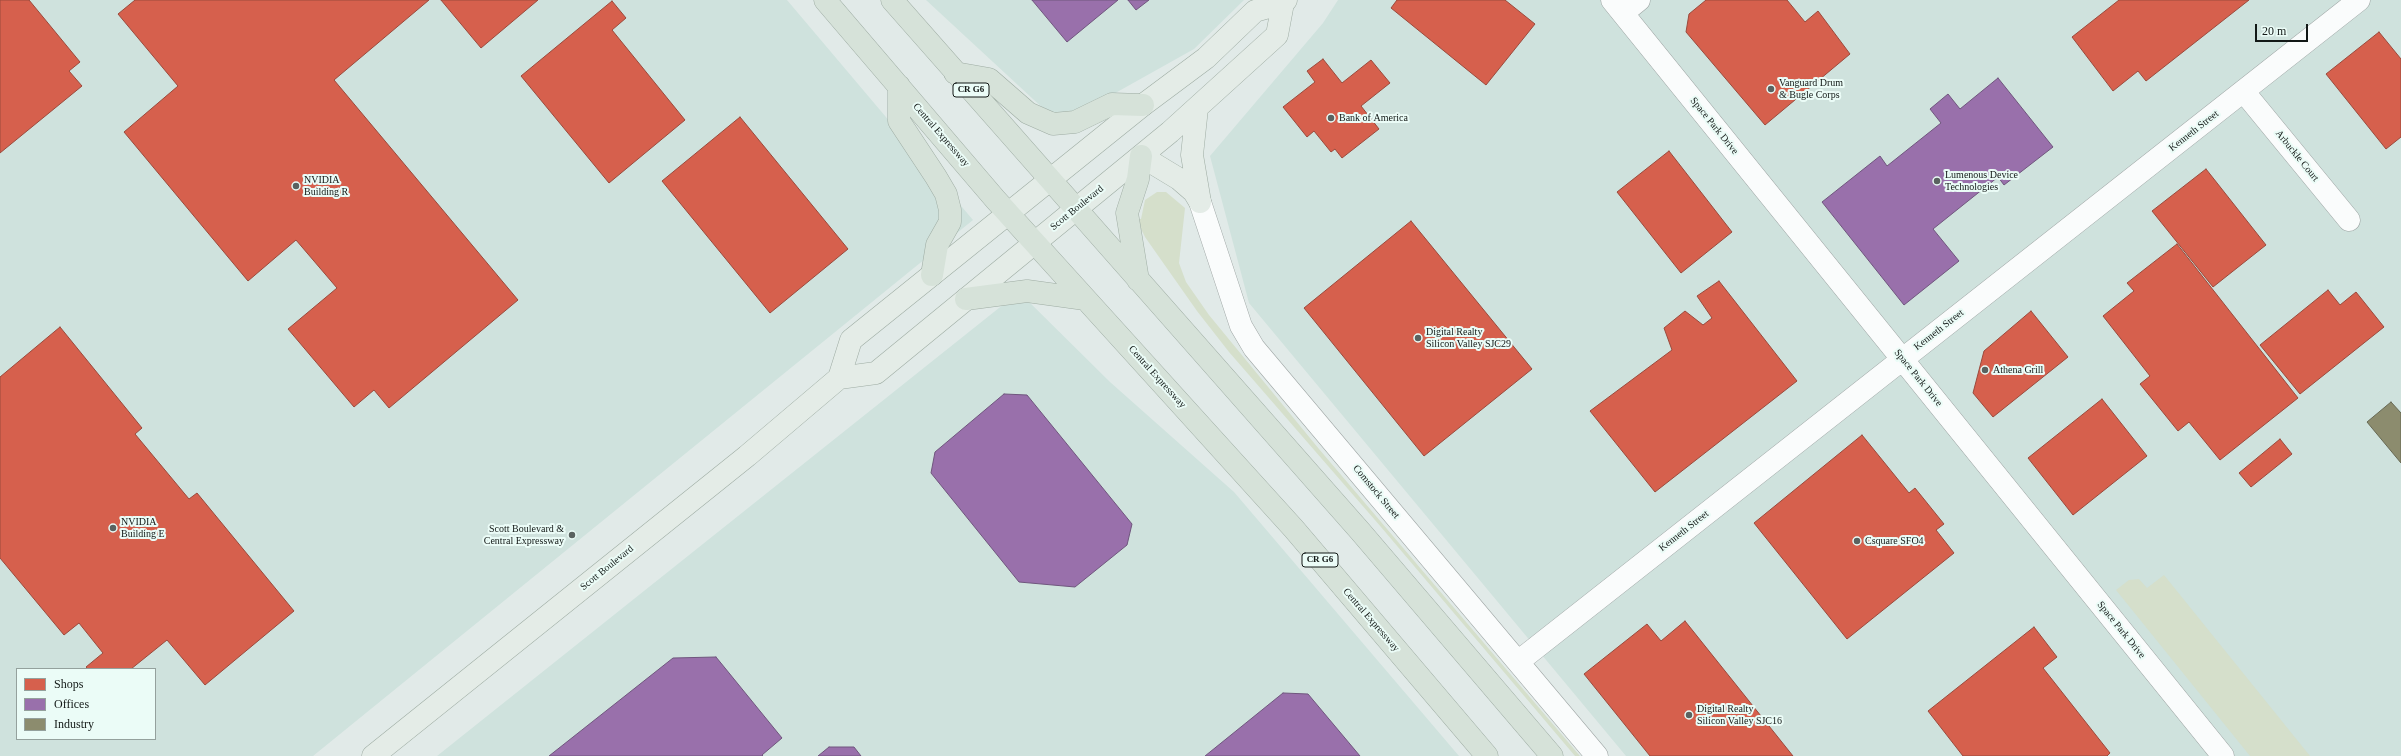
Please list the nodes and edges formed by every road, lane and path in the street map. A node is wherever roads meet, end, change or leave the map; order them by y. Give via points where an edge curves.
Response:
1 (825, 0) edge
2 (892, 0) edge
3 (1640, 0) edge
4 (2359, 0) edge
5 (1284, 2) edge
6 (1618, 7) edge
7 (955, 73) junction
8 (899, 86) junction
9 (2244, 92) junction
10 (1143, 105) junction
11 (1197, 108) junction
12 (1141, 156) junction
13 (1050, 181) junction
14 (1200, 202) junction
15 (1075, 210) junction
16 (1008, 213) junction
17 (2349, 220) dead end
18 (1035, 243) junction
19 (932, 275) junction
20 (1138, 280) junction
21 (966, 299) junction
22 (1085, 299) junction
23 (1902, 358) junction
24 (840, 378) junction
25 (1518, 661) junction
26 (373, 756) edge
27 (1487, 756) edge
28 (1552, 756) edge
29 (1597, 756) edge
30 (2223, 756) edge

1 - 8 highway, Central Expressway / CR G6
2 - 7 highway, CR G6
3 - 6 street
4 - 9 street, Kenneth Street
5 - 10 main road, Scott Boulevard via 1255,11 1206,58
5 - 11 main road, Scott Boulevard via 1277,35
6 - 23 street, Space Park Drive
7 - 10 highway via 989,78 1028,113 1053,124 1075,122 1112,104
7 - 13 highway, CR G6
8 - 16 highway, Central Expressway / CR G6
8 - 19 highway via 899,121 946,194 950,210 950,222 937,245
9 - 17 street, Arbuckle Court
9 - 23 street, Kenneth Street
10 - 13 main road, Scott Boulevard
11 - 12 main road, Scott Boulevard
11 - 14 main road via 1192,155
12 - 14 main road via 1179,179 1194,192
12 - 15 main road, Scott Boulevard
12 - 20 highway via 1138,179 1127,212
13 - 15 highway, CR G6
13 - 16 main road, Scott Boulevard
14 - 25 street, Comstock Street via 1241,326 1254,348
15 - 18 main road, Scott Boulevard
15 - 20 highway, CR G6
16 - 18 highway, Central Expressway / CR G6
16 - 19 main road, Scott Boulevard
18 - 21 main road, Scott Boulevard
18 - 22 highway, Central Expressway / CR G6
19 - 24 main road, Scott Boulevard via 851,340
20 - 28 highway, CR G6 via 1360,531
21 - 22 highway via 1027,291
21 - 24 main road, Scott Boulevard via 876,373
22 - 27 highway, Central Expressway / CR G6 via 1294,529
23 - 25 street, Kenneth Street
23 - 30 street, Space Park Drive
24 - 26 main road, Scott Boulevard via 732,468
25 - 29 street, Comstock Street

